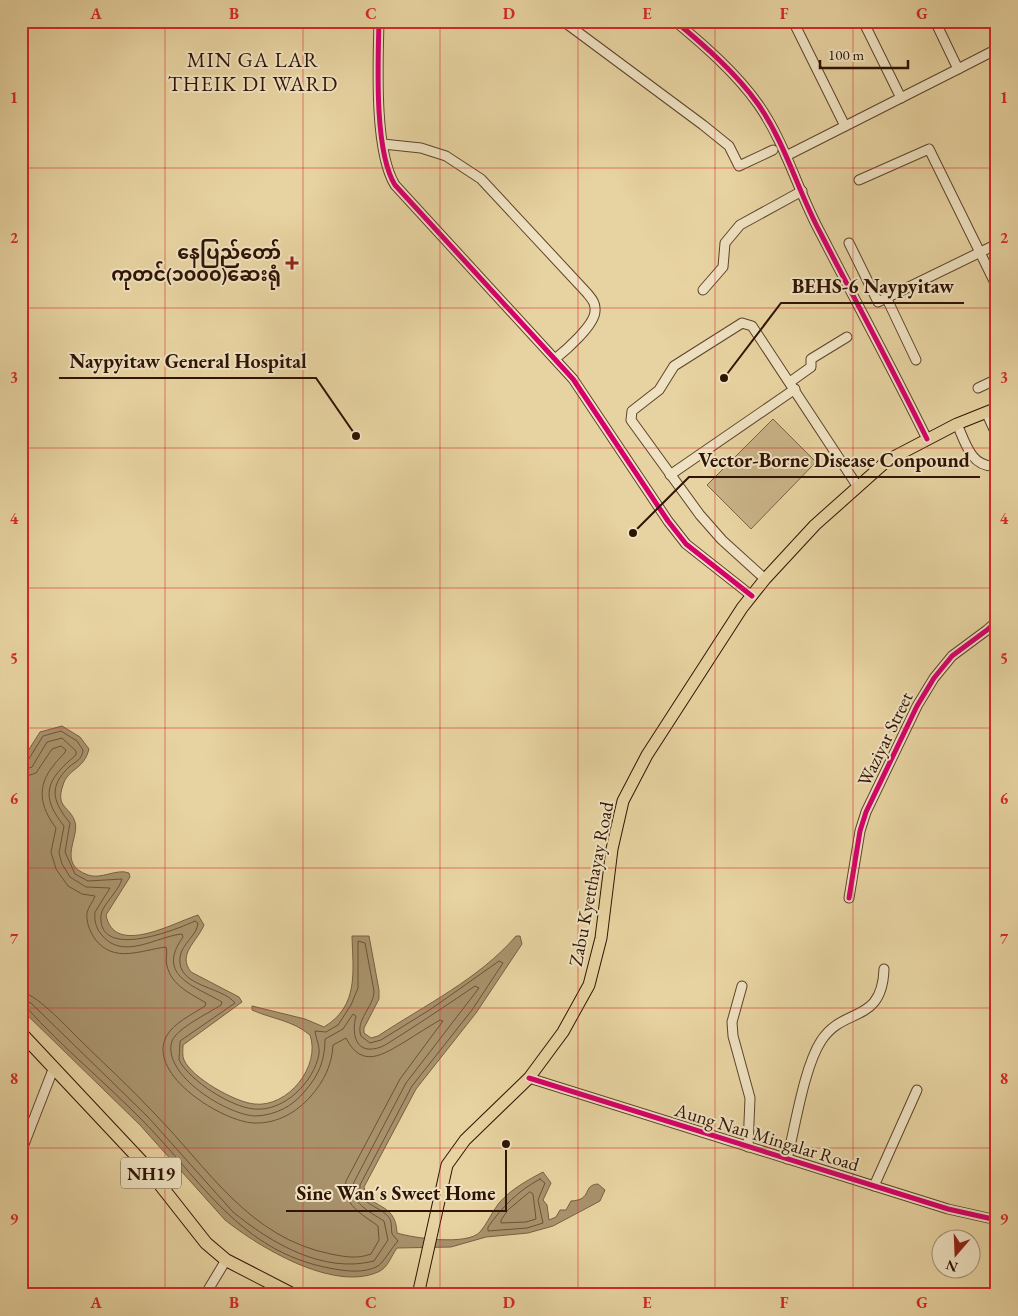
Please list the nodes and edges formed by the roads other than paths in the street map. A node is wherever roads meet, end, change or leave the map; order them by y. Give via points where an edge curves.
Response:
1 (380, 21) edge
2 (563, 21) edge
3 (675, 21) edge
4 (794, 21) edge
5 (863, 21) edge
6 (935, 21) edge
7 (997, 49) edge
8 (958, 69) junction
9 (901, 98) junction
10 (845, 126) junction
11 (383, 144) junction
12 (774, 150) dead end
13 (786, 156) junction
14 (859, 180) dead end
15 (802, 191) junction
16 (849, 243) dead end
17 (997, 244) edge
18 (978, 253) junction
19 (997, 287) edge
20 (703, 290) dead end
21 (887, 299) junction
22 (847, 337) dead end
23 (555, 359) junction
24 (916, 360) dead end
25 (997, 379) edge
26 (792, 386) junction
27 (978, 388) dead end
28 (991, 410) edge
29 (957, 424) junction
30 (997, 436) edge
31 (927, 439) junction
32 (997, 463) edge
33 (670, 475) junction
34 (858, 486) junction
35 (765, 579) junction
36 (752, 596) junction
37 (997, 621) edge
38 (849, 898) dead end
39 (884, 969) dead end
40 (742, 986) dead end
41 (21, 1033) edge
42 (54, 1067) junction
43 (529, 1078) junction
44 (917, 1090) dead end
45 (748, 1147) junction
46 (21, 1152) edge
47 (787, 1159) junction
48 (874, 1186) junction
49 (997, 1220) edge
50 (226, 1260) junction
51 (205, 1295) edge
52 (294, 1295) edge
53 (418, 1295) edge

1 - 11 street via 378,54
2 - 12 street via 716,135 729,146 739,166
3 - 13 street via 730,72 758,105
4 - 10 street
5 - 9 street
6 - 8 street
7 - 8 street
8 - 9 street
9 - 10 street
10 - 13 street
11 - 23 street via 389,176 395,185
11 - 23 street via 421,148 446,156 476,175 587,293 594,302 594,318 570,347
13 - 15 street
14 - 18 street via 929,149
15 - 20 street via 740,225 725,243 723,267
15 - 31 street via 819,232
16 - 21 street via 878,302
17 - 18 street
18 - 19 street
18 - 21 street
21 - 24 street
22 - 26 street via 811,359 811,366
23 - 36 street via 573,379 686,544
25 - 27 street
26 - 33 street
26 - 33 street via 752,326 742,323 674,366 659,390 632,411 631,420
26 - 34 street
28 - 29 main road, Zabu Kyetthayay Road
28 - 30 street
29 - 31 main road, Zabu Kyetthayay Road
29 - 32 street via 977,462 985,466
31 - 34 main road, Zabu Kyetthayay Road via 888,460
33 - 35 street via 722,540
34 - 35 main road, Zabu Kyetthayay Road via 815,525
35 - 36 main road, Zabu Kyetthayay Road
36 - 43 main road, Zabu Kyetthayay Road via 648,755 623,801 612,849 601,938 588,985 563,1032
37 - 38 street, Waziyar Street via 952,656 917,706 866,812
39 - 47 street via 884,984 878,1001 833,1030 818,1047
40 - 45 street via 732,1022 750,1098
41 - 42 highway, NH19
42 - 46 street
42 - 50 highway, NH19 via 143,1163 206,1243
43 - 45 street, Aung Nan Mingalar Road
43 - 53 main road, Zabu Kyetthayay Road via 465,1140 447,1166
44 - 48 street
45 - 47 street, Aung Nan Mingalar Road
47 - 48 street, Aung Nan Mingalar Road
48 - 49 street, Aung Nan Mingalar Road
50 - 51 street
50 - 52 highway, NH19

